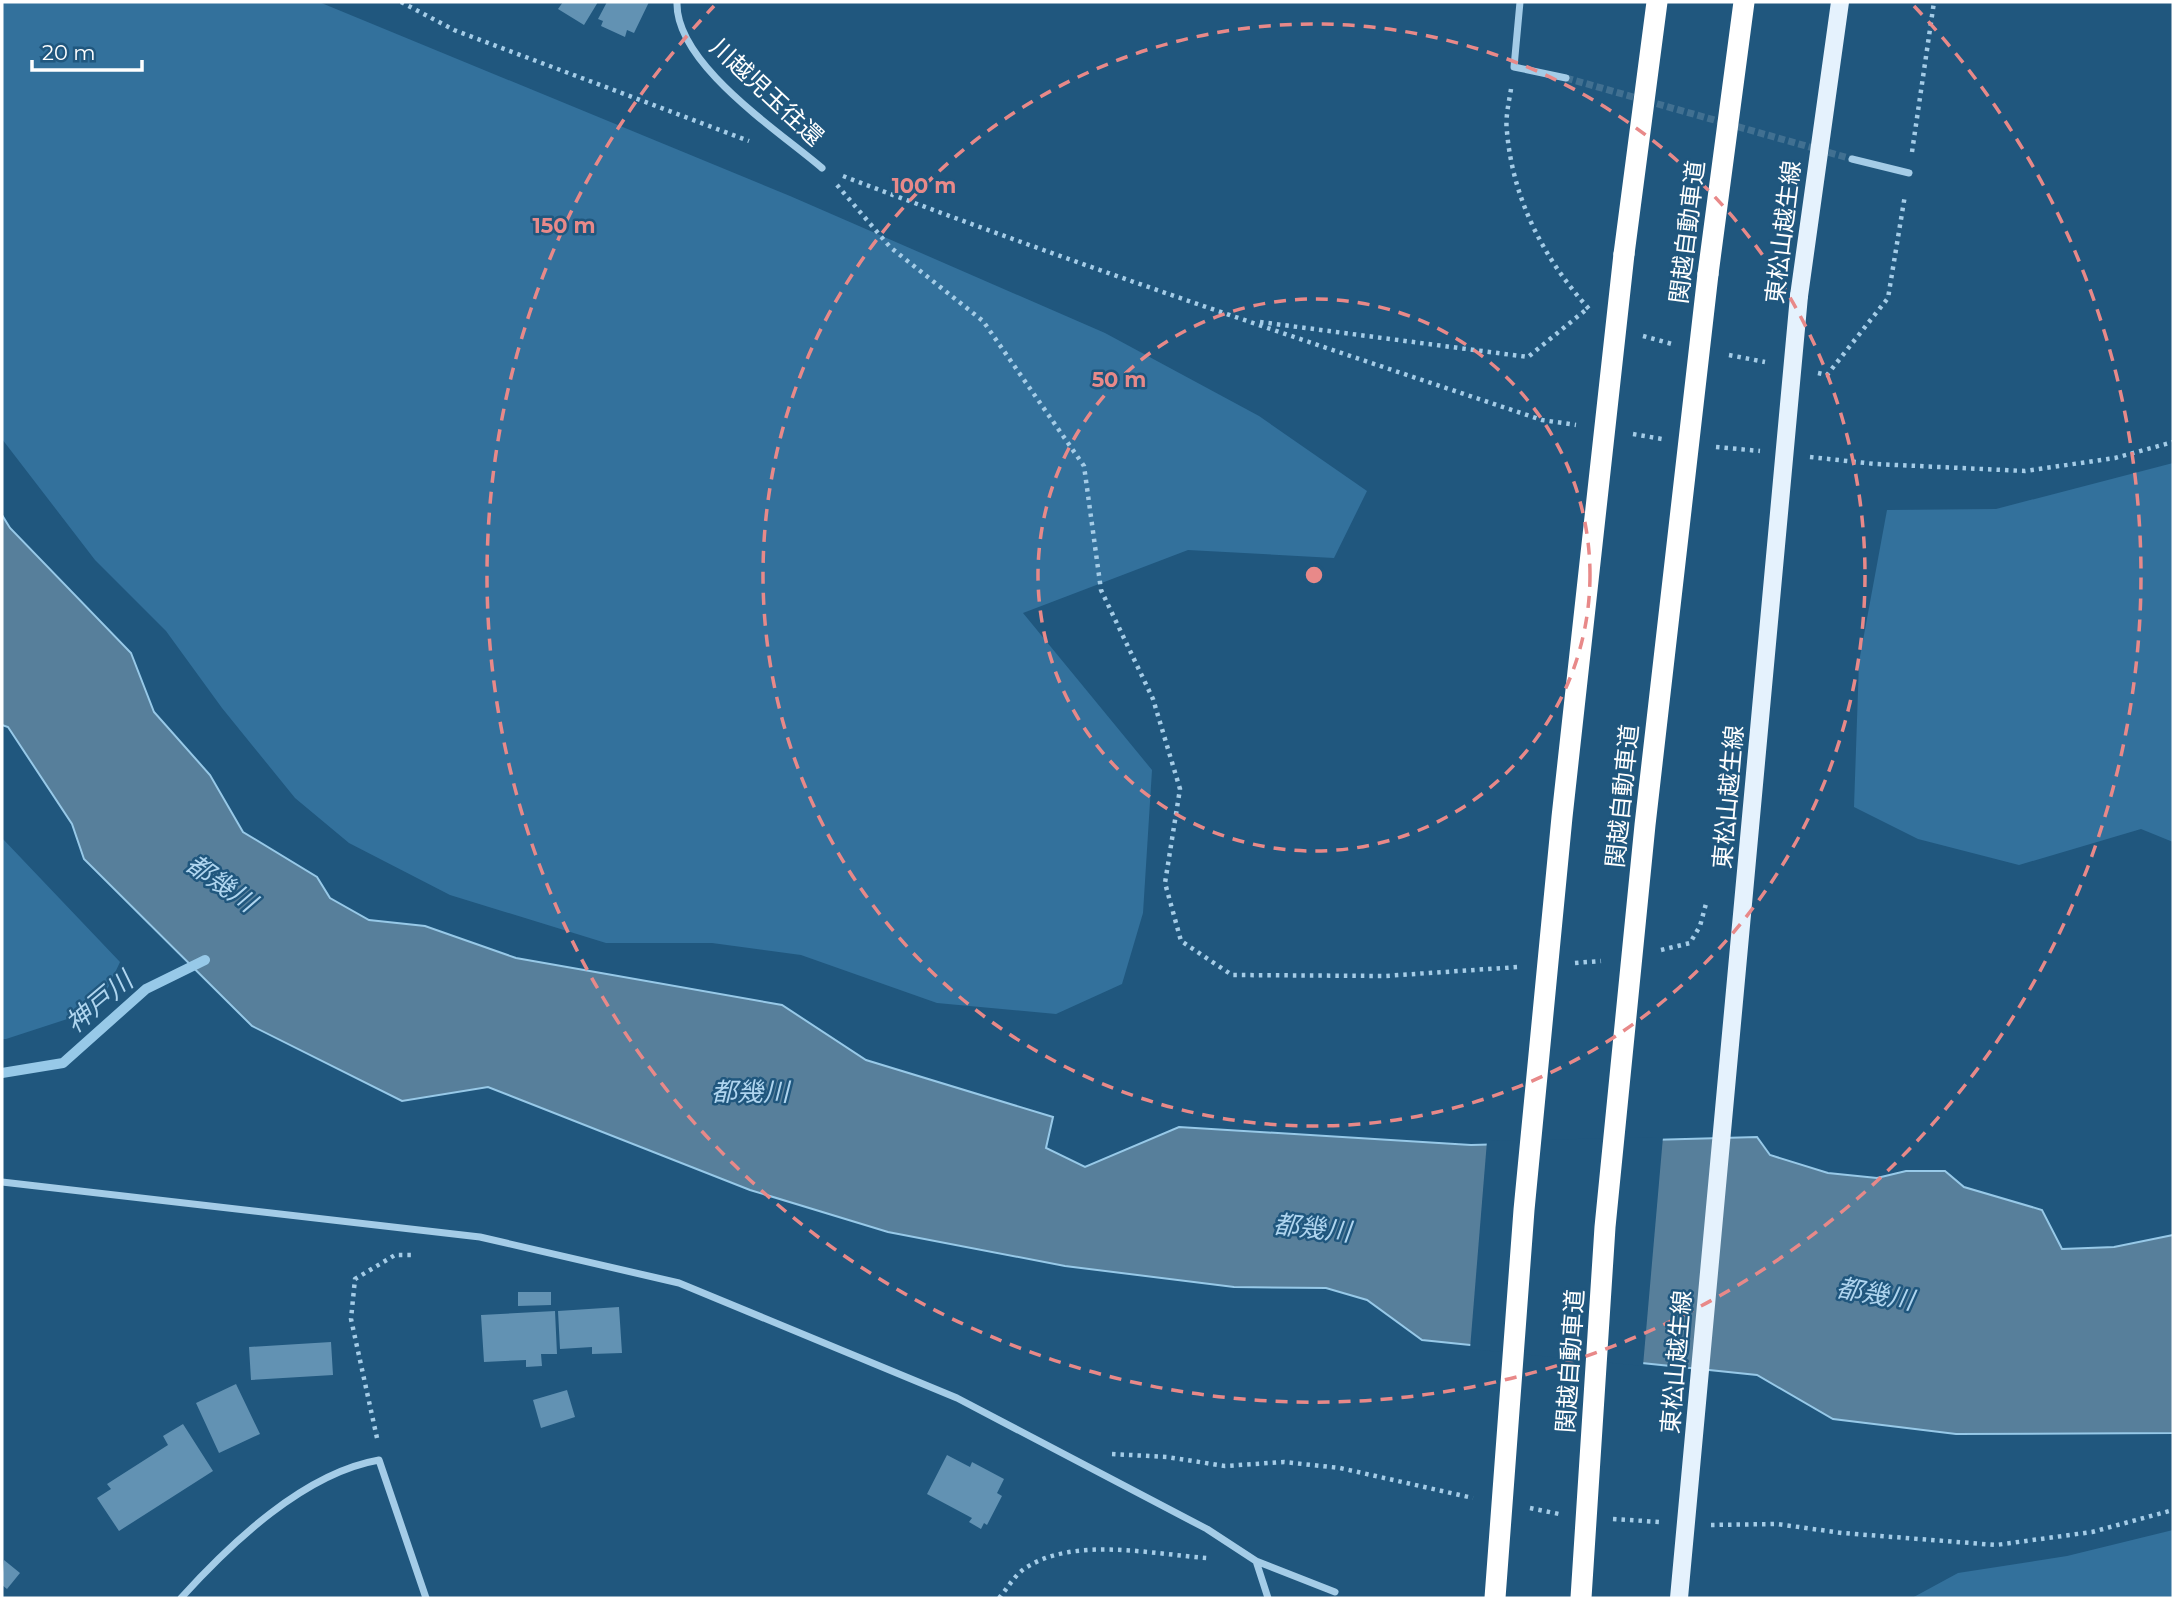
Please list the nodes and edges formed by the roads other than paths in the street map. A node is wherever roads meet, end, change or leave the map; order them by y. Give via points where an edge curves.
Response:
1 (677, 2) edge
2 (1520, 2) edge
3 (1657, 2) edge
4 (1744, 2) edge
5 (1840, 2) edge
6 (1566, 78) tunnel mouth
7 (1852, 159) tunnel mouth
8 (822, 168) road end
9 (1909, 173) dead end
10 (2, 1182) edge
11 (1256, 1561) junction
12 (1335, 1592) dead end
13 (181, 1598) edge
14 (426, 1598) edge
15 (1268, 1598) edge
16 (1495, 1598) edge
17 (1581, 1598) edge
18 (1679, 1598) edge

1 - 8 street, 川越児玉往還 via 677,13 705,68
2 - 6 street via 1514,67
3 - 16 highway, bridge via 1624,254 1562,817
4 - 17 highway, 関越自動車道, bridge via 1645,825 1605,1227
5 - 18 main road, 東松山越生線, bridge via 1799,296
7 - 9 street
10 - 11 street via 480,1237 679,1283 957,1398 1207,1529
11 - 12 street
11 - 15 street
13 - 14 street via 286,1502 330,1475 379,1460

